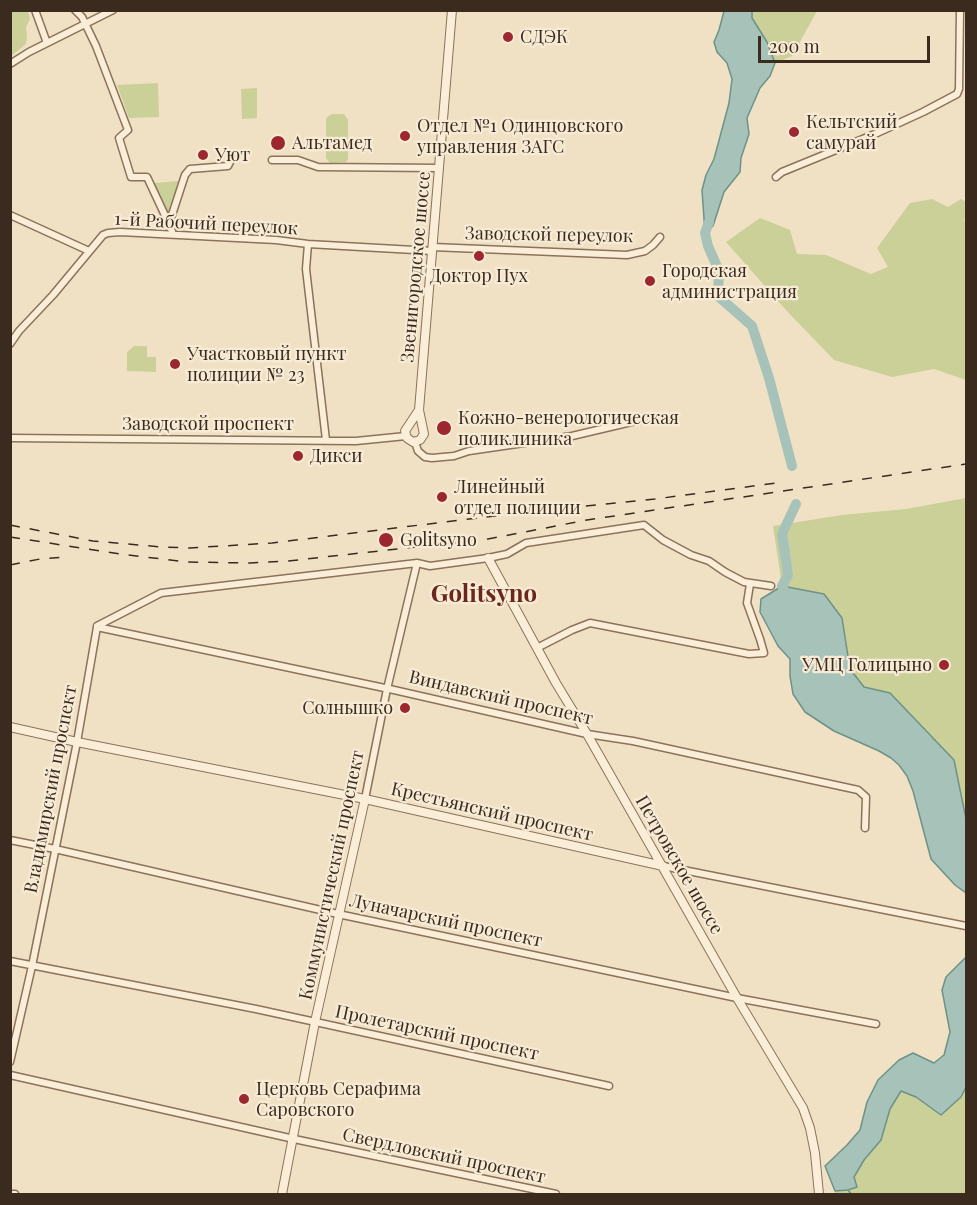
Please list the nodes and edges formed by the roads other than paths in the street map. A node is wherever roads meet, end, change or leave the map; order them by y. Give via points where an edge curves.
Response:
1 (35, 10) edge
2 (75, 10) edge
3 (113, 10) edge
4 (452, 10) edge
5 (960, 10) edge
6 (86, 23) junction
7 (46, 43) junction
8 (10, 64) edge
9 (235, 157) dead end
10 (272, 160) dead end
11 (439, 168) junction
12 (776, 177) dead end
13 (10, 215) edge
14 (169, 224) junction
15 (173, 234) junction
16 (660, 237) dead end
17 (308, 244) junction
18 (432, 249) junction
19 (89, 251) junction
20 (10, 344) edge
21 (419, 410) junction
22 (644, 419) dead end
23 (410, 425) junction
24 (423, 428) junction
25 (406, 436) junction
26 (10, 438) edge
27 (326, 440) junction
28 (415, 442) junction
29 (488, 558) junction
30 (417, 563) junction
31 (750, 584) junction
32 (771, 586) dead end
33 (97, 627) junction
34 (537, 648) junction
35 (387, 689) junction
36 (10, 727) edge
37 (587, 734) junction
38 (77, 742) junction
39 (365, 799) junction
40 (865, 828) dead end
41 (10, 840) edge
42 (55, 849) junction
43 (663, 866) junction
44 (339, 914) junction
45 (966, 926) edge
46 (10, 961) edge
47 (32, 966) junction
48 (737, 998) junction
49 (315, 1022) junction
50 (876, 1024) dead end
51 (10, 1062) edge
52 (10, 1075) edge
53 (609, 1086) dead end
54 (294, 1139) junction
55 (10, 1194) edge
56 (15, 1194) edge
57 (282, 1194) edge
58 (556, 1194) edge
59 (819, 1194) edge

1 - 7 street
2 - 6 street
3 - 6 street
4 - 11 street, Звенигородское шоссе
5 - 12 street via 957,94
6 - 7 street
6 - 14 street via 129,130 119,138 131,177 147,177
7 - 8 street
9 - 14 street via 228,166 190,169
10 - 11 street via 297,160 318,167
11 - 18 street, Звенигородское шоссе
13 - 19 street
14 - 15 street
15 - 17 street, 1-й Рабочий переулок
15 - 19 street, 1-й Рабочий переулок via 108,233
16 - 18 street, Заводской переулок via 645,251 627,255
17 - 18 street, 1-й Рабочий переулок
17 - 27 street, 1-й Рабочий переулок via 306,269
18 - 21 street, Звенигородское шоссе
19 - 20 street, 1-й Рабочий переулок
21 - 23 street
21 - 24 street
22 - 28 street via 454,456 425,457 418,452
23 - 24 street
23 - 25 street
24 - 28 street via 423,438
25 - 27 street, Заводской проспект
25 - 28 street
26 - 27 street, Заводской проспект
29 - 30 street via 430,566
29 - 31 street via 507,554 526,543 644,525 663,540
29 - 34 street, Петровское шоссе
30 - 33 street via 161,593
30 - 35 street, Коммунистический проспект
31 - 32 street
31 - 34 street via 747,603 764,653 749,654 590,623
33 - 35 street, Виндавский проспект
33 - 38 street, Владимирский проспект
34 - 37 street, Петровское шоссе
35 - 37 street, Виндавский проспект
35 - 39 street, Коммунистический проспект
36 - 38 street, Крестьянский проспект
37 - 40 street, Виндавский проспект via 858,790 866,797
37 - 43 street, Петровское шоссе
38 - 39 street, Крестьянский проспект
38 - 42 street, Владимирский проспект
39 - 43 street, Крестьянский проспект
39 - 44 street, Коммунистический проспект
41 - 42 street, Луначарский проспект
42 - 44 street, Луначарский проспект
42 - 47 street, Владимирский проспект
43 - 45 street, Крестьянский проспект
43 - 48 street, Петровское шоссе
44 - 48 street, Луначарский проспект
44 - 49 street, Коммунистический проспект
46 - 47 street, Пролетарский проспект
47 - 49 street, Пролетарский проспект
47 - 51 street, Владимирский проспект
48 - 50 street, Луначарский проспект
48 - 59 street, Петровское шоссе via 803,1108 815,1153
49 - 53 street, Пролетарский проспект
49 - 54 street, Коммунистический проспект
52 - 54 street, Свердловский проспект
54 - 57 street, Коммунистический проспект
54 - 58 street, Свердловский проспект
55 - 56 street

